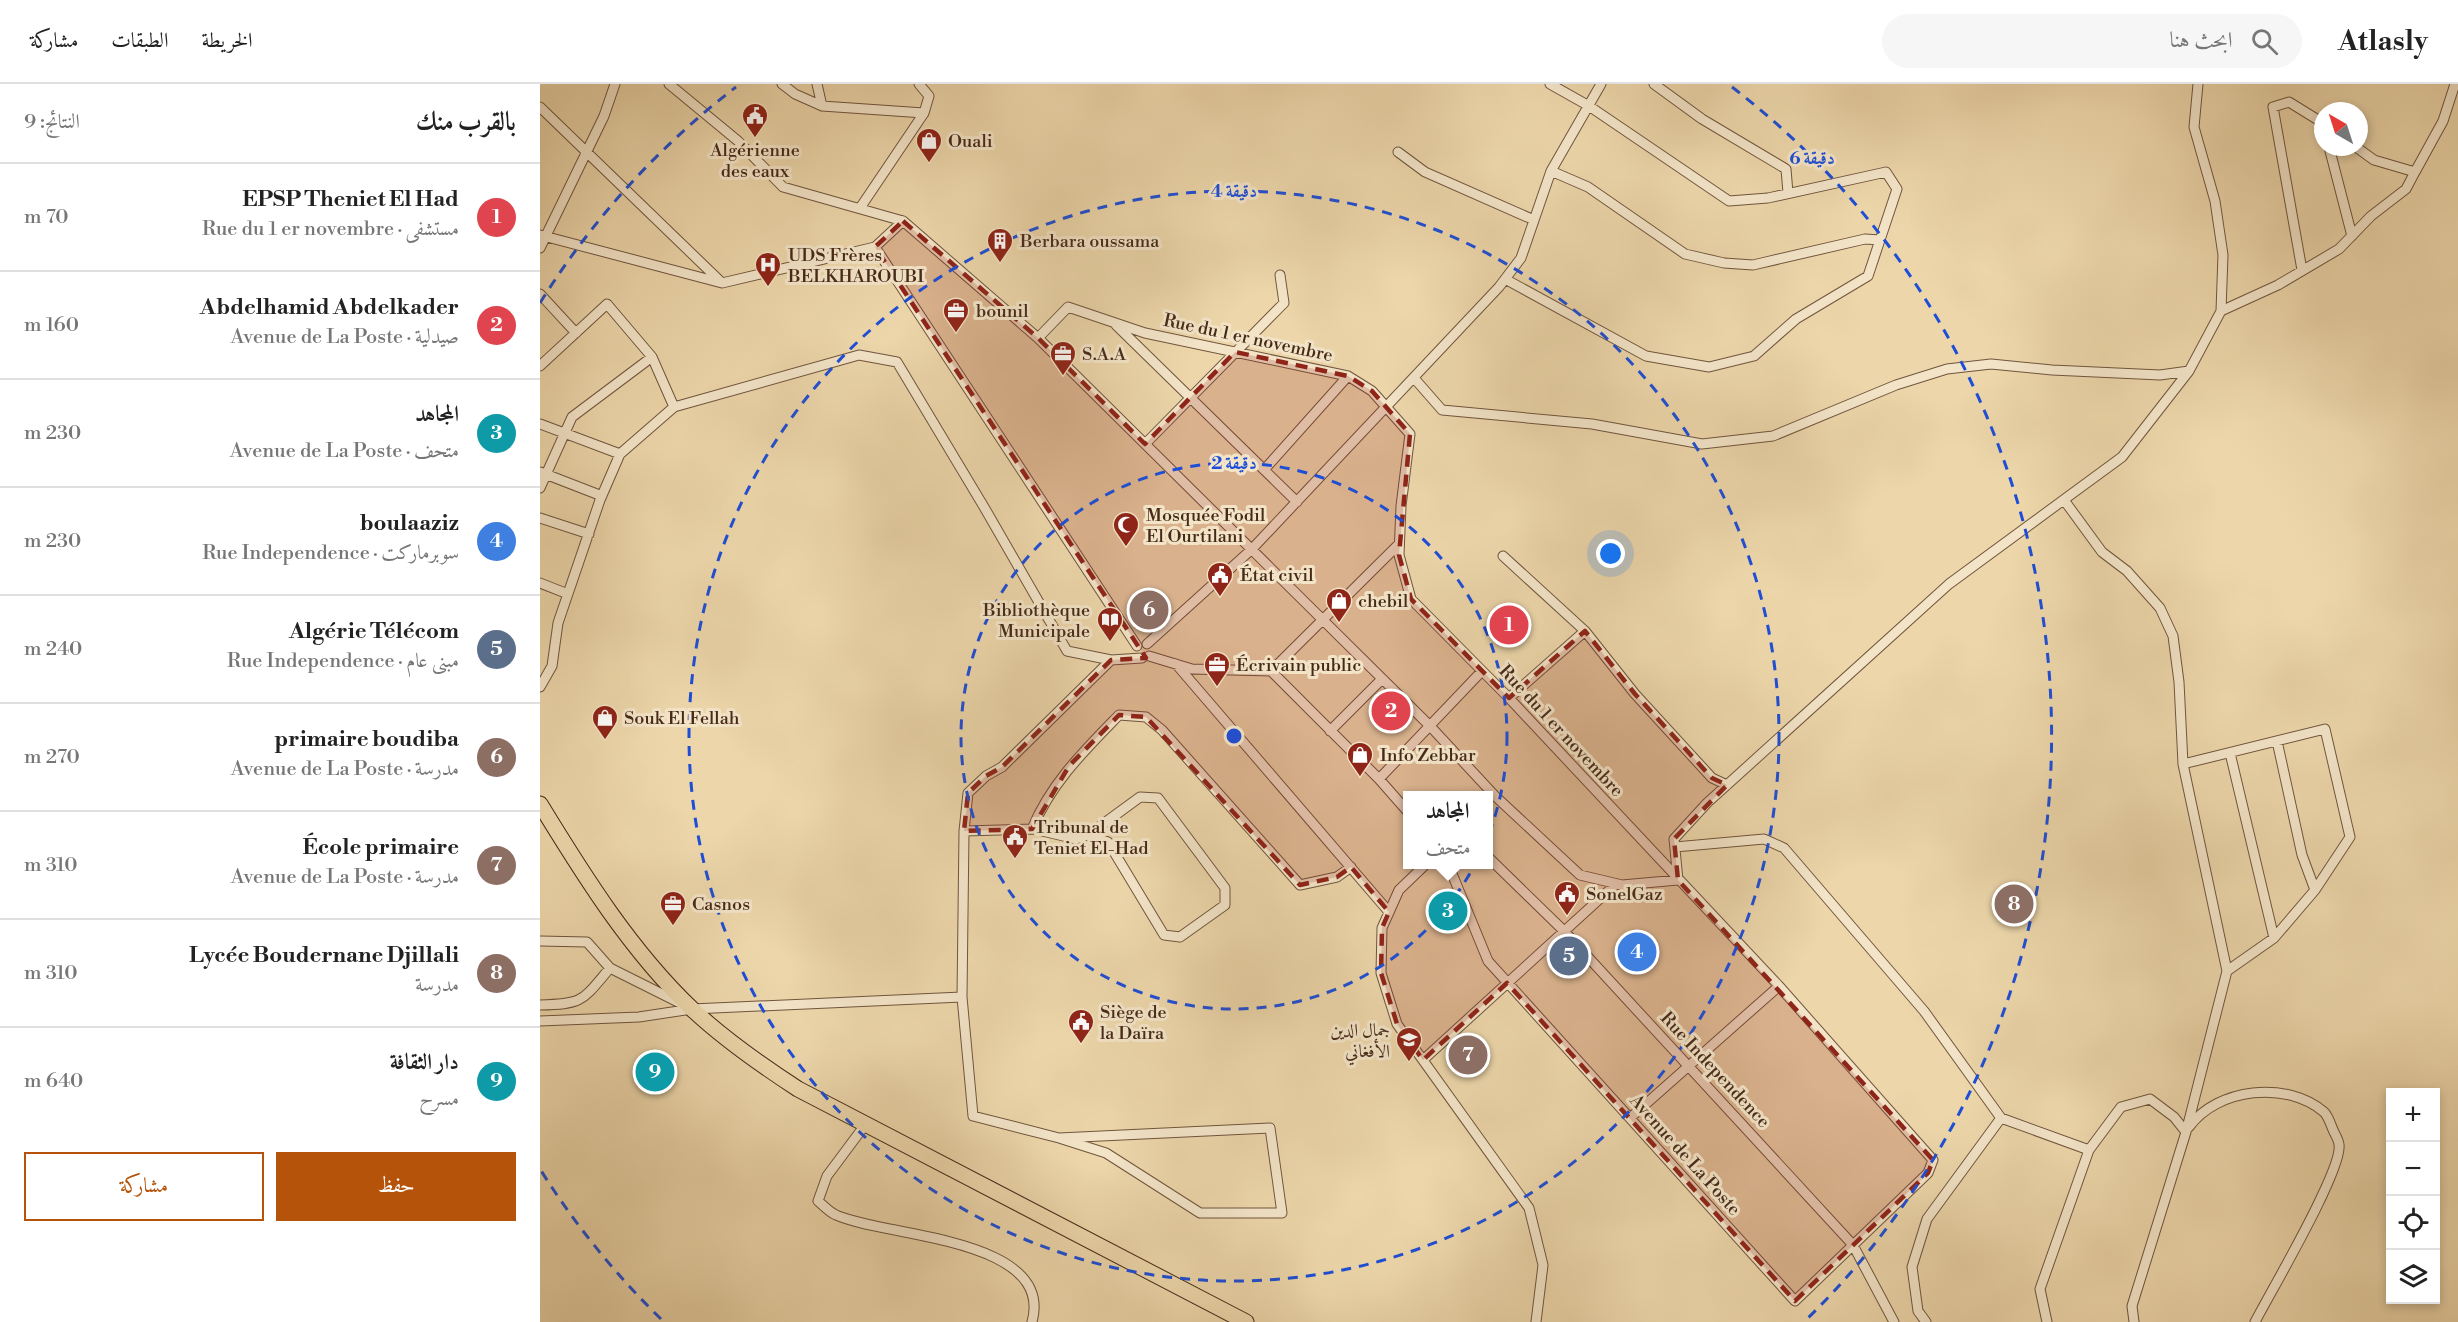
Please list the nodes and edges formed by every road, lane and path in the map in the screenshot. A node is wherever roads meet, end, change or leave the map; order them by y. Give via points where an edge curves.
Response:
1 (615, 84) edge
2 (669, 84) edge
3 (782, 84) edge
4 (817, 84) edge
5 (919, 84) edge
6 (1550, 84) edge
7 (1601, 84) edge
8 (1654, 84) edge
9 (2198, 84) edge
10 (2454, 84) edge
11 (822, 106) junction
12 (1588, 106) junction
13 (540, 107) edge
14 (924, 113) junction
15 (2314, 117) edge
16 (587, 151) junction
17 (1398, 152) dead end
18 (2331, 156) edge
19 (2368, 156) edge
20 (1551, 171) junction
21 (2415, 172) junction
22 (1788, 194) junction
23 (860, 208) junction
24 (1534, 220) junction
25 (903, 221) junction
26 (542, 236) edge
27 (2352, 236) junction
28 (1880, 240) junction
29 (875, 247) junction
30 (540, 248) edge
31 (2302, 270) junction
32 (1280, 275) dead end
33 (1505, 279) junction
34 (722, 283) junction
35 (540, 294) edge
36 (2221, 311) junction
37 (1113, 322) junction
38 (576, 333) junction
39 (1038, 338) junction
40 (1235, 352) junction
41 (652, 357) junction
42 (541, 364) edge
43 (2189, 371) junction
44 (1348, 376) junction
45 (1414, 378) junction
46 (1191, 397) junction
47 (674, 407) junction
48 (1387, 407) junction
49 (540, 424) edge
50 (563, 433) junction
51 (1145, 444) junction
52 (620, 454) junction
53 (1264, 470) junction
54 (543, 473) edge
55 (540, 488) edge
56 (602, 496) junction
57 (2064, 500) junction
58 (1296, 502) junction
59 (540, 518) edge
60 (589, 534) junction
61 (1399, 544) junction
62 (1252, 549) junction
63 (1503, 556) dead end
64 (540, 583) edge
65 (568, 594) junction
66 (1322, 621) junction
67 (1585, 631) junction
68 (1142, 645) junction
69 (1145, 657) junction
70 (1111, 660) junction
71 (1176, 664) junction
72 (1272, 671) junction
73 (1482, 671) junction
74 (1382, 679) junction
75 (540, 687) edge
76 (1509, 698) junction
77 (1430, 726) junction
78 (1330, 731) junction
79 (2277, 741) junction
80 (2230, 753) junction
81 (2183, 764) junction
82 (1379, 779) junction
83 (1727, 785) junction
84 (1484, 791) edge
85 (1493, 799) edge
86 (540, 804) edge
87 (1403, 807) edge
88 (1032, 829) junction
89 (964, 831) junction
90 (1088, 835) junction
91 (1675, 847) junction
92 (1493, 862) edge
93 (1350, 867) junction
94 (1421, 869) edge
95 (1450, 869) edge
96 (1678, 880) junction
97 (1616, 884) junction
98 (2315, 890) junction
99 (1389, 912) junction
100 (1564, 931) junction
101 (2274, 938) junction
102 (540, 941) edge
103 (610, 968) junction
104 (2227, 971) junction
105 (1507, 983) junction
106 (1779, 986) junction
107 (962, 997) junction
108 (540, 1005) edge
109 (692, 1009) junction
110 (540, 1021) edge
111 (1423, 1060) junction
112 (1689, 1066) junction
113 (1630, 1118) junction
114 (2001, 1118) junction
115 (865, 1125) junction
116 (2186, 1132) junction
117 (1059, 1138) junction
118 (2090, 1150) junction
119 (1933, 1160) joint
120 (1853, 1245) junction
121 (1032, 1322) edge
122 (1246, 1322) edge
123 (1536, 1322) edge
124 (1894, 1322) edge
125 (1926, 1322) edge
126 (2047, 1322) edge
127 (2134, 1322) edge
128 (2255, 1322) edge

1 - 16 street
2 - 23 street via 738,141 783,187
3 - 11 street
4 - 11 street
5 - 14 street via 929,96
6 - 12 street
7 - 12 street
8 - 22 street via 1702,119 1786,169
9 - 36 street via 2194,127 2215,201 2223,255
10 - 21 street via 2443,121
11 - 14 street
12 - 20 street
12 - 22 street via 1729,201
13 - 16 street
14 - 23 street
15 - 31 street via 2289,102 2273,107
16 - 26 street
16 - 34 street
17 - 24 street via 1425,172
18 - 27 street
19 - 21 street
20 - 24 street
20 - 28 street via 1588,188 1685,254 1724,263 1753,265 1865,239
21 - 27 street via 2406,189
22 - 28 street via 1886,172 1897,189
23 - 25 street
24 - 33 street via 1521,258
25 - 29 street
25 - 39 street
26 - 30 street
26 - 34 street
27 - 31 street via 2339,249
28 - 33 street via 1868,276 1796,319 1754,356 1709,367 1646,356
29 - 34 street
29 - 68 street
31 - 36 street
32 - 40 street via 1284,303
33 - 45 street
35 - 38 street
36 - 43 street
37 - 39 street, Rue du 1 er novembre via 1068,307
37 - 40 street, Rue du 1 er novembre via 1145,333
37 - 46 street
38 - 41 street via 607,304
38 - 42 street
39 - 51 street
40 - 44 street, Rue du 1 er novembre
40 - 46 street
41 - 47 street
41 - 50 street via 572,417
43 - 45 street via 2160,375 1990,364 1947,369 1896,385 1773,436 1702,444 1592,424 1442,410
43 - 57 street via 2122,458
44 - 48 street, Rue du 1 er novembre via 1372,391
44 - 53 street
45 - 48 street
46 - 51 street
46 - 53 street
47 - 52 street
47 - 70 street via 859,355 897,362 1067,651
48 - 58 street
48 - 61 street, Rue du 1 er novembre via 1410,434
49 - 50 street
50 - 52 street
50 - 54 street
51 - 62 street
52 - 56 street
53 - 58 street
54 - 55 street
54 - 56 street
56 - 60 street
57 - 81 street via 2102,552 2127,571 2160,609 2173,636
57 - 83 street via 1949,584
58 - 62 street
59 - 60 street
60 - 65 street
61 - 66 street
61 - 73 street, Rue du 1 er novembre via 1411,599
62 - 66 street
62 - 68 street
63 - 67 street
64 - 65 street
65 - 75 street via 558,623 552,666
66 - 72 street
66 - 74 street
67 - 76 street
67 - 83 street via 1635,694 1712,778
68 - 69 street via 1151,650
69 - 70 street
69 - 71 street
70 - 89 street via 1002,768 986,776 968,793
71 - 72 street via 1192,669
71 - 93 street
72 - 78 street
73 - 76 street, Rue du 1 er novembre
73 - 77 street
74 - 77 street
74 - 78 street
76 - 96 street, Rue du 1 er novembre
77 - 82 street
77 - 84 street
78 - 82 street
79 - 80 street
79 - 98 street via 2302,855
79 - 98 street via 2325,729 2350,837
80 - 81 street
80 - 101 street
81 - 104 street
82 - 87 street
83 - 91 street via 1674,839
85 - 97 street via 1580,875
86 - 109 main road via 583,875 648,962
88 - 89 street
88 - 90 street via 1076,839
88 - 93 street via 1041,807 1069,766 1119,716 1146,717 1162,730 1300,885 1337,877
89 - 107 street
90 - 90 street via 1108,842 1164,935 1180,937 1225,905 1225,888 1158,798 1140,797
91 - 96 street
91 - 114 street via 1764,839 1784,848 1924,1011
92 - 100 street, Rue Independence
93 - 99 street
94 - 99 street via 1399,890
95 - 105 street, Avenue de La Poste via 1488,962
96 - 97 street
96 - 106 street, Rue du 1 er novembre
97 - 100 street
98 - 101 street
99 - 111 street via 1382,928 1381,973 1397,1024
100 - 105 street
100 - 112 street, Rue Independence
101 - 104 street
102 - 103 street via 587,942
103 - 108 street via 583,1000
103 - 109 street
104 - 116 street
105 - 111 street
105 - 113 street, Avenue de La Poste
106 - 112 street
106 - 119 street, Rue du 1 er novembre
107 - 109 street
107 - 117 street via 972,1116
109 - 110 street via 639,1017
109 - 115 main road via 746,1054 798,1089
111 - 123 street via 1529,1208 1543,1265
112 - 113 street
112 - 120 street, Rue Independence
113 - 120 street, Avenue de La Poste via 1795,1301
114 - 118 street
114 - 125 street via 1927,1219 1912,1267 1918,1311
115 - 121 street via 827,1176 818,1201 834,1215 852,1221 945,1240 1000,1260 1030,1284 1034,1295
115 - 122 main road
116 - 118 street via 2150,1099 2121,1107
116 - 127 street via 2132,1306
116 - 128 street via 2207,1108 2235,1096 2275,1092 2299,1097 2326,1113 2340,1146 2332,1176
117 - 117 street via 1270,1128 1282,1213 1200,1213 1106,1153
118 - 126 street via 2040,1289
119 - 120 street, Avenue de La Poste via 1928,1173
120 - 124 street, Rue Independence

